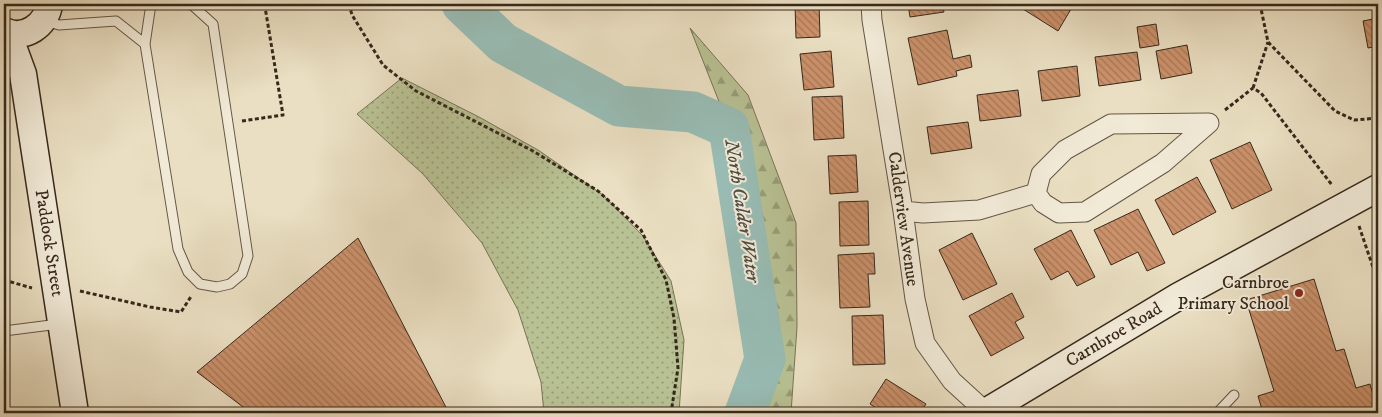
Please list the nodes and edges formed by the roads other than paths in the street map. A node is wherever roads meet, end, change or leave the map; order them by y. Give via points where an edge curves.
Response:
1 (150, 4) edge
2 (183, 4) edge
3 (871, 4) edge
4 (27, 24) edge
5 (145, 44) junction
6 (1378, 188) edge
7 (1036, 193) junction
8 (903, 211) junction
9 (62, 324) junction
10 (4, 331) edge
11 (1234, 395) dead end
12 (75, 413) edge
13 (985, 413) edge
14 (1217, 413) edge

1 - 5 lane
2 - 5 lane via 192,5 213,24 248,256 242,274 230,284 217,287 200,284 188,272 178,249
3 - 8 street, Calderview Avenue
4 - 5 lane via 116,21
4 - 9 street, Paddock Street via 23,74
6 - 13 street, Carnbroe Road via 1179,296
7 - 7 street via 1041,174 1065,150 1111,124 1209,123 1163,163 1085,212 1059,213 1043,203
7 - 8 street via 978,210
8 - 13 street, Calderview Avenue via 915,299 925,343 952,381
9 - 10 lane
9 - 12 street, Paddock Street
11 - 14 lane

